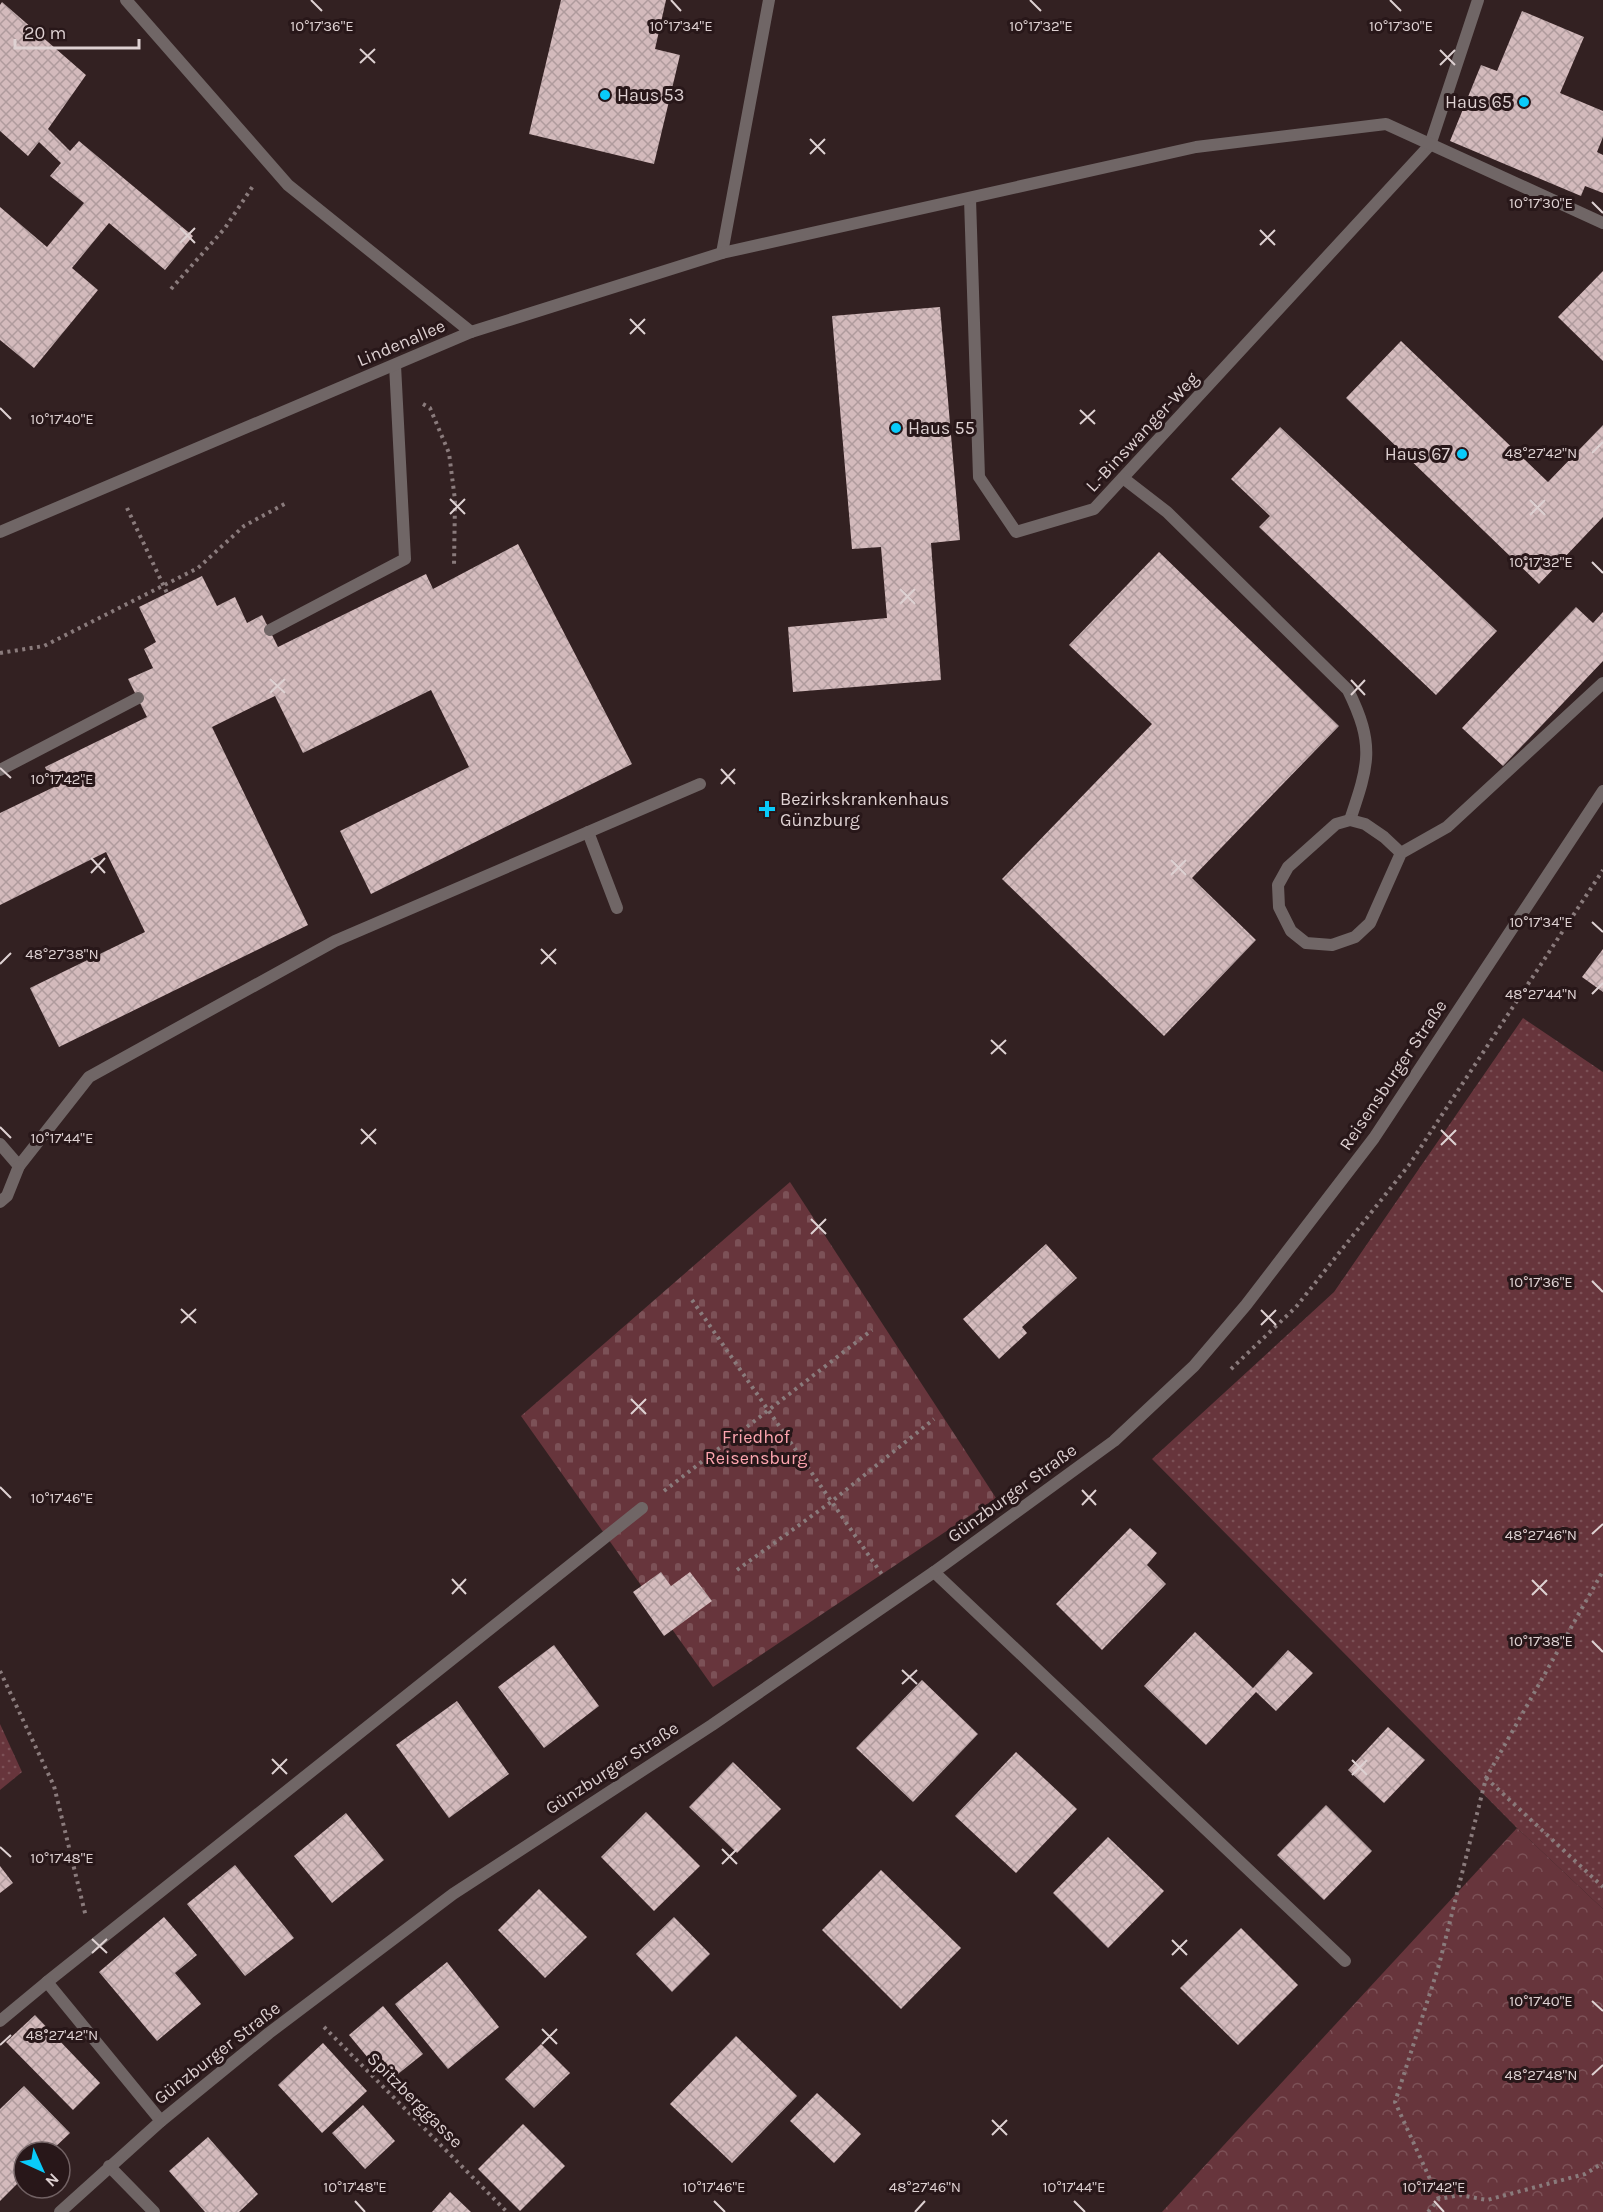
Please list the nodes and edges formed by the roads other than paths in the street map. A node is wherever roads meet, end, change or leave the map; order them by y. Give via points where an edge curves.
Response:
1 (126, 0) edge
2 (769, 0) edge
3 (1479, 0) edge
4 (1430, 145) junction
5 (970, 199) junction
6 (1603, 223) edge
7 (722, 253) junction
8 (471, 332) junction
9 (395, 365) junction
10 (1123, 478) junction
11 (0, 532) edge
12 (270, 630) dead end
13 (1603, 683) edge
14 (138, 698) dead end
15 (0, 770) edge
16 (700, 784) dead end
17 (1603, 791) edge
18 (1350, 820) junction
19 (588, 832) junction
20 (1401, 853) junction
21 (617, 908) dead end
22 (0, 1144) edge
23 (19, 1166) junction
24 (0, 1202) edge
25 (1194, 1366) joint
26 (642, 1508) road end
27 (934, 1572) junction
28 (1345, 1961) dead end
29 (47, 1982) junction
30 (0, 2021) edge
31 (160, 2121) junction
32 (109, 2166) junction
33 (60, 2212) edge
34 (154, 2212) edge

1 - 8 street, Lindenallee via 288,185
2 - 7 street
3 - 4 street
4 - 5 street via 1386,124 1196,147
4 - 6 street
4 - 10 street, L.-Binswanger-Weg
5 - 7 street
5 - 10 street, L.-Binswanger-Weg via 979,477 1016,532 1094,509
7 - 8 street
8 - 9 street, Lindenallee
9 - 11 street, Lindenallee
9 - 12 street via 405,559
10 - 18 street via 1167,512 1348,690 1362,717 1368,749 1366,774
13 - 20 street via 1447,827
14 - 15 street
16 - 19 street
17 - 25 street, Reisensburger Straße via 1374,1138 1246,1305
18 - 20 street via 1365,824
18 - 20 street via 1336,824 1288,867 1278,885 1280,907 1291,931 1306,943 1332,945 1355,937 1370,923
19 - 21 street
19 - 23 street via 335,941 89,1077
22 - 23 street
23 - 24 street via 7,1196
25 - 27 street, Günzburger Straße via 1114,1441
26 - 29 street
27 - 28 street
27 - 31 street, Günzburger Straße via 712,1725 453,1894
29 - 30 street
29 - 31 street
31 - 32 street, Günzburger Straße
32 - 33 street, Günzburger Straße
32 - 34 street

